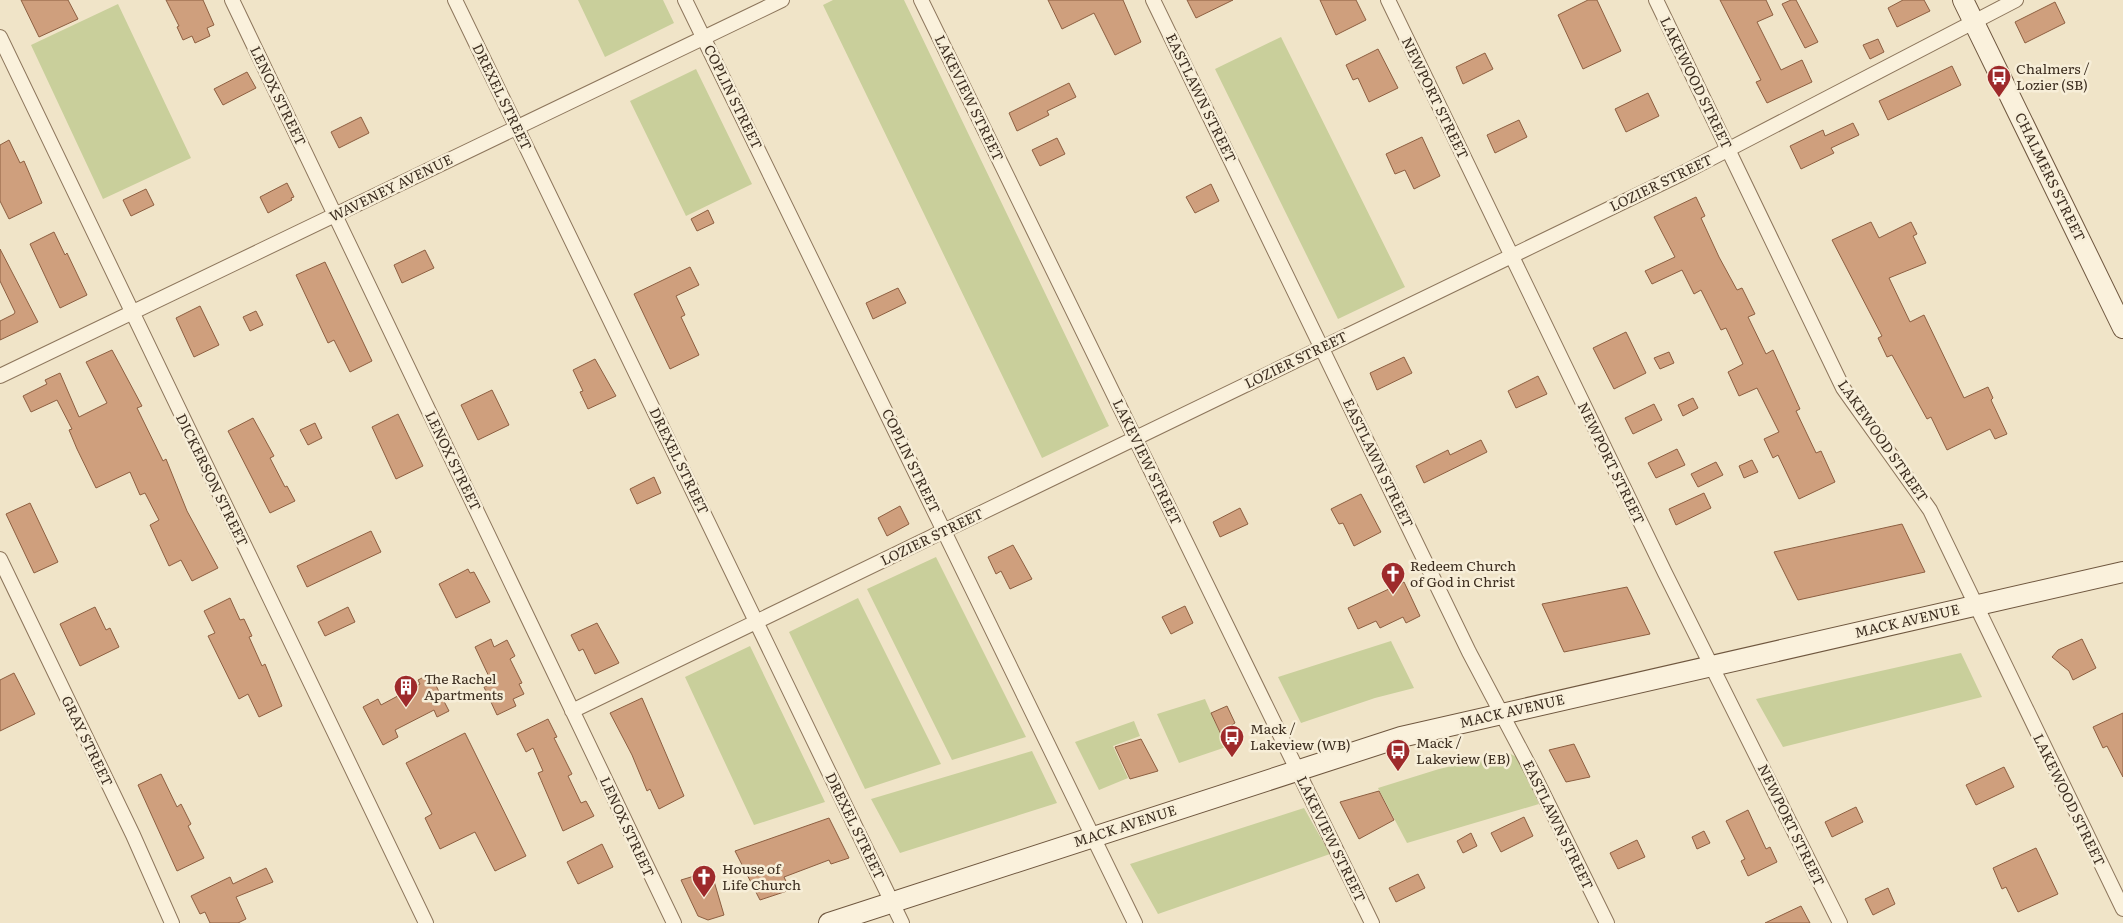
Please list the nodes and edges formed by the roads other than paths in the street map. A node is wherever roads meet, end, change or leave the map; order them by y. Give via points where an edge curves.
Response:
1 (232, 0) edge
2 (455, 0) edge
3 (685, 0) edge
4 (782, 0) edge
5 (921, 0) edge
6 (1153, 0) edge
7 (1388, 0) edge
8 (1656, 0) edge
9 (1963, 0) edge
10 (2016, 0) edge
11 (1974, 22) junction
12 (0, 37) edge
13 (704, 38) junction
14 (517, 128) junction
15 (1728, 150) junction
16 (335, 215) junction
17 (1510, 256) junction
18 (131, 312) junction
19 (2123, 328) edge
20 (1322, 347) junction
21 (0, 376) edge
22 (1135, 438) junction
23 (944, 530) junction
24 (0, 559) edge
25 (2123, 572) edge
26 (1974, 606) junction
27 (757, 622) junction
28 (1711, 665) junction
29 (572, 711) junction
30 (1502, 713) junction
31 (1298, 770) junction
32 (1093, 836) junction
33 (892, 902) junction
34 (2123, 909) edge
35 (172, 923) edge
36 (426, 923) edge
37 (674, 923) edge
38 (829, 923) edge
39 (902, 923) edge
40 (1135, 923) edge
41 (1372, 923) edge
42 (1607, 923) edge
43 (1840, 923) edge

1 - 16 street, LENOX STREET
2 - 14 street, DREXEL STREET
3 - 13 street, COPLIN STREET
4 - 13 street, WAVENEY AVENUE
5 - 22 street, LAKEVIEW STREET
6 - 20 street, EASTLAWN STREET
7 - 17 street, NEWPORT STREET
8 - 15 street, LAKEWOOD STREET
9 - 11 main road, CHALMERS STREET
10 - 11 street, LOZIER STREET
11 - 15 street, LOZIER STREET
11 - 19 main road, CHALMERS STREET
12 - 18 street, DICKERSON STREET
13 - 14 street, WAVENEY AVENUE
13 - 23 street, COPLIN STREET
14 - 16 street, WAVENEY AVENUE
14 - 27 street, DREXEL STREET
15 - 17 street, LOZIER STREET
15 - 26 street, LAKEWOOD STREET via 1843,388 1923,498
16 - 18 street, WAVENEY AVENUE
16 - 29 street, LENOX STREET
17 - 20 street, LOZIER STREET
17 - 28 street, NEWPORT STREET
18 - 21 street, WAVENEY AVENUE
18 - 36 street, DICKERSON STREET
20 - 22 street, LOZIER STREET
20 - 30 street, EASTLAWN STREET via 1469,652
22 - 23 street, LOZIER STREET
22 - 31 street, LAKEVIEW STREET
23 - 27 street, LOZIER STREET
23 - 32 street, COPLIN STREET
24 - 35 street, GRAY STREET
25 - 26 main road, MACK AVENUE
26 - 28 main road, MACK AVENUE
26 - 34 street, LAKEWOOD STREET
27 - 29 street, LOZIER STREET
27 - 33 street, DREXEL STREET
28 - 30 main road, MACK AVENUE
28 - 43 street, NEWPORT STREET
29 - 37 street, LENOX STREET
30 - 31 main road, MACK AVENUE via 1401,737
30 - 42 street, EASTLAWN STREET
31 - 32 main road, MACK AVENUE
31 - 41 street, LAKEVIEW STREET
32 - 33 main road, MACK AVENUE
32 - 40 street, COPLIN STREET
33 - 38 main road, MACK AVENUE
33 - 39 street, DREXEL STREET

